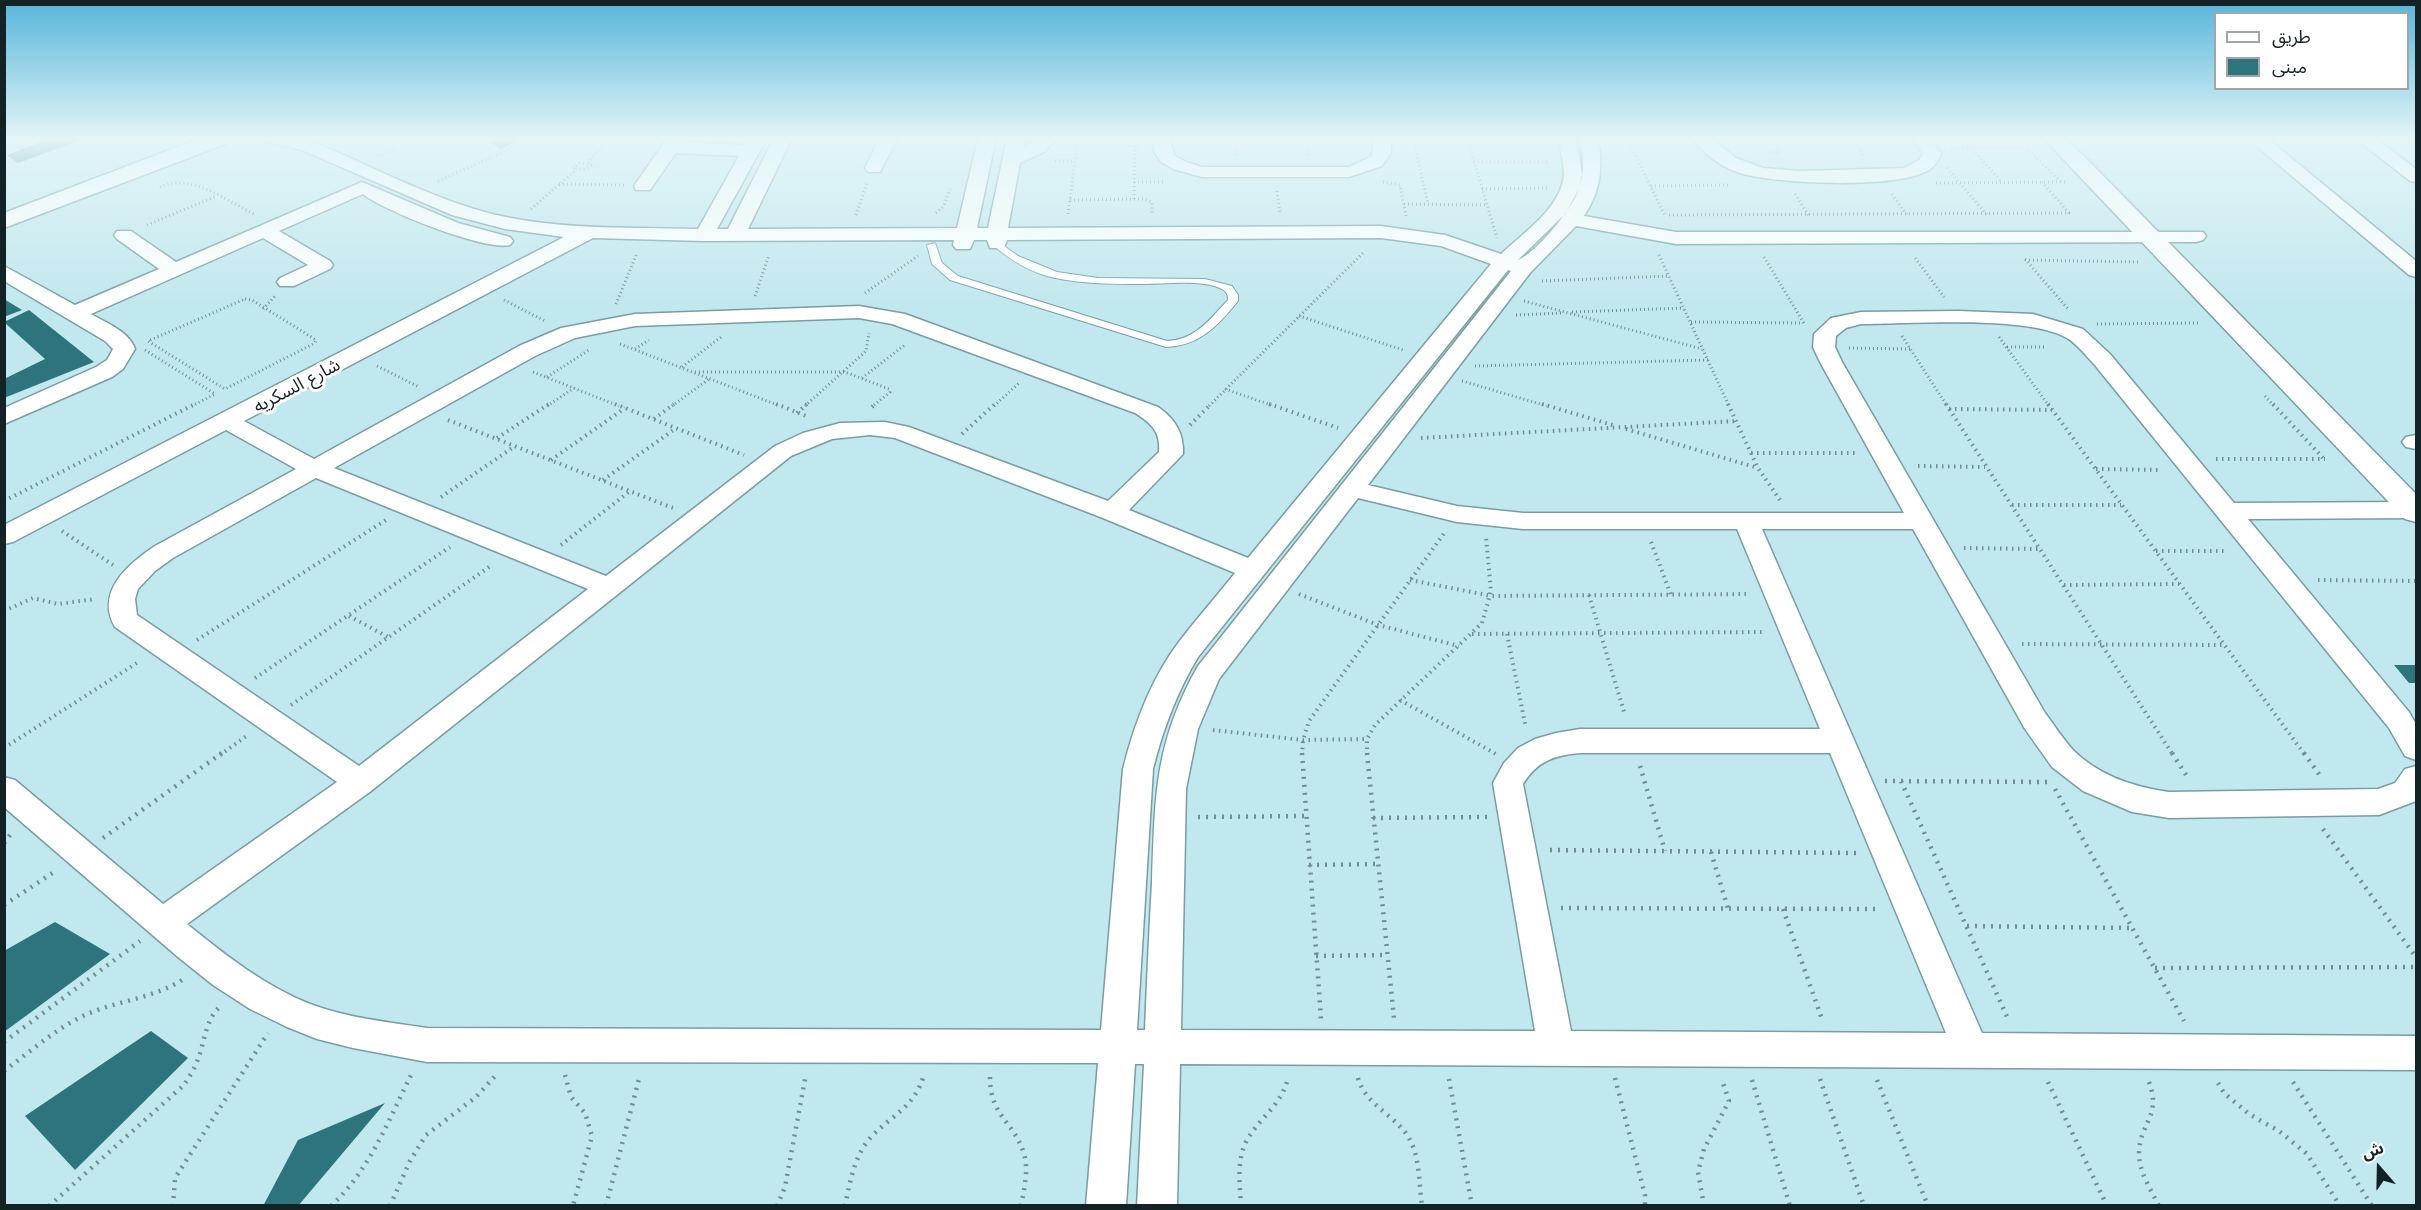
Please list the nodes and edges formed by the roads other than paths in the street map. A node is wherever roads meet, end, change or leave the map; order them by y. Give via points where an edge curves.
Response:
1 (26, 194) edge
2 (73, 194) edge
3 (347, 194) edge
4 (377, 194) edge
5 (421, 194) edge
6 (727, 194) edge
7 (755, 194) edge
8 (973, 194) edge
9 (1005, 194) edge
10 (1561, 194) edge
11 (1587, 194) edge
12 (2109, 194) edge
13 (2324, 194) edge
14 (4, 203) edge
15 (1572, 219) junction
16 (4, 221) edge
17 (270, 228) junction
18 (124, 235) road end
19 (704, 235) junction
20 (735, 235) junction
21 (2149, 236) junction
22 (2196, 236) dead end
23 (560, 238) junction
24 (963, 238) junction
25 (997, 238) junction
26 (1371, 238) junction
27 (533, 244) junction
28 (932, 245) junction
29 (174, 270) junction
30 (2416, 271) edge
31 (4, 272) edge
32 (287, 282) dead end
33 (1504, 283) junction
34 (75, 314) junction
35 (1438, 366) junction
36 (4, 417) edge
37 (228, 422) junction
38 (315, 469) junction
39 (1358, 481) junction
40 (1112, 512) junction
41 (1584, 514) junction
42 (1917, 514) junction
43 (4, 517) edge
44 (2416, 517) edge
45 (2235, 520) junction
46 (1747, 523) junction
47 (4, 536) edge
48 (1265, 578) junction
49 (609, 586) junction
50 (1840, 741) junction
51 (2416, 748) edge
52 (2416, 778) edge
53 (360, 782) junction
54 (4, 789) edge
55 (162, 924) junction
56 (1118, 1048) junction
57 (1556, 1048) junction
58 (1163, 1049) junction
59 (1971, 1050) junction
60 (2416, 1053) edge
61 (1106, 1206) edge
62 (1157, 1206) edge

1 - 14 street
2 - 16 street
3 - 17 street
4 - 27 street via 457,230
5 - 23 street via 459,211
6 - 19 street
7 - 20 street
8 - 24 street
9 - 25 street
10 - 33 street via 1557,210
11 - 15 street
12 - 21 street
13 - 30 street
15 - 21 street via 1676,238
15 - 33 street
17 - 29 street
17 - 32 street via 323,265
18 - 29 street
19 - 20 street
19 - 23 street, شارع السكريه via 587,233
20 - 24 street
21 - 22 street
21 - 44 street
23 - 27 street, شارع السكريه
23 - 28 street via 639,248
23 - 37 street, شارع السكريه via 482,288
24 - 25 street
24 - 28 street
25 - 26 street
25 - 26 street via 1065,232 1281,232
25 - 28 lane via 1018,260 1047,273 1087,280 1199,280 1228,288 1233,300 1197,338 1180,345 1166,345 954,278 936,264
26 - 33 street via 1429,252
27 - 43 street, شارع السكريه
29 - 34 street
31 - 34 street
33 - 35 street
33 - 35 street
34 - 36 street via 122,343 122,356 104,372
35 - 39 street
35 - 48 street via 1362,436
37 - 38 street
37 - 47 street, شارع السكريه
38 - 40 street via 527,351 576,332 607,332 635,320 846,312 897,319 1159,417 1169,429 1171,454
38 - 49 street
38 - 53 street via 144,565 127,586 120,609 125,620 168,651
39 - 41 street
39 - 41 street via 1457,514 1485,519
39 - 48 street
40 - 48 street
40 - 49 street via 885,428 844,428 800,441 766,463
41 - 42 street via 1784,506
41 - 46 street via 1643,522
42 - 45 street via 1817,335 1839,322 1861,318 1959,317 2033,320 2078,329
42 - 46 street
42 - 52 street via 2036,722 2057,770 2132,799 2169,805 2379,802 2406,792
44 - 45 street
45 - 51 street via 2399,720
46 - 50 street
48 - 56 street via 1188,650 1171,676 1146,736 1138,769
48 - 58 street via 1193,699 1174,757
49 - 53 street
50 - 57 street via 1554,743 1524,759 1508,783
50 - 59 street
53 - 55 street
54 - 55 street
55 - 56 street via 243,987 284,1010 370,1037 426,1046
56 - 58 street
56 - 61 street
57 - 58 street
57 - 59 street
58 - 62 street
59 - 60 street

